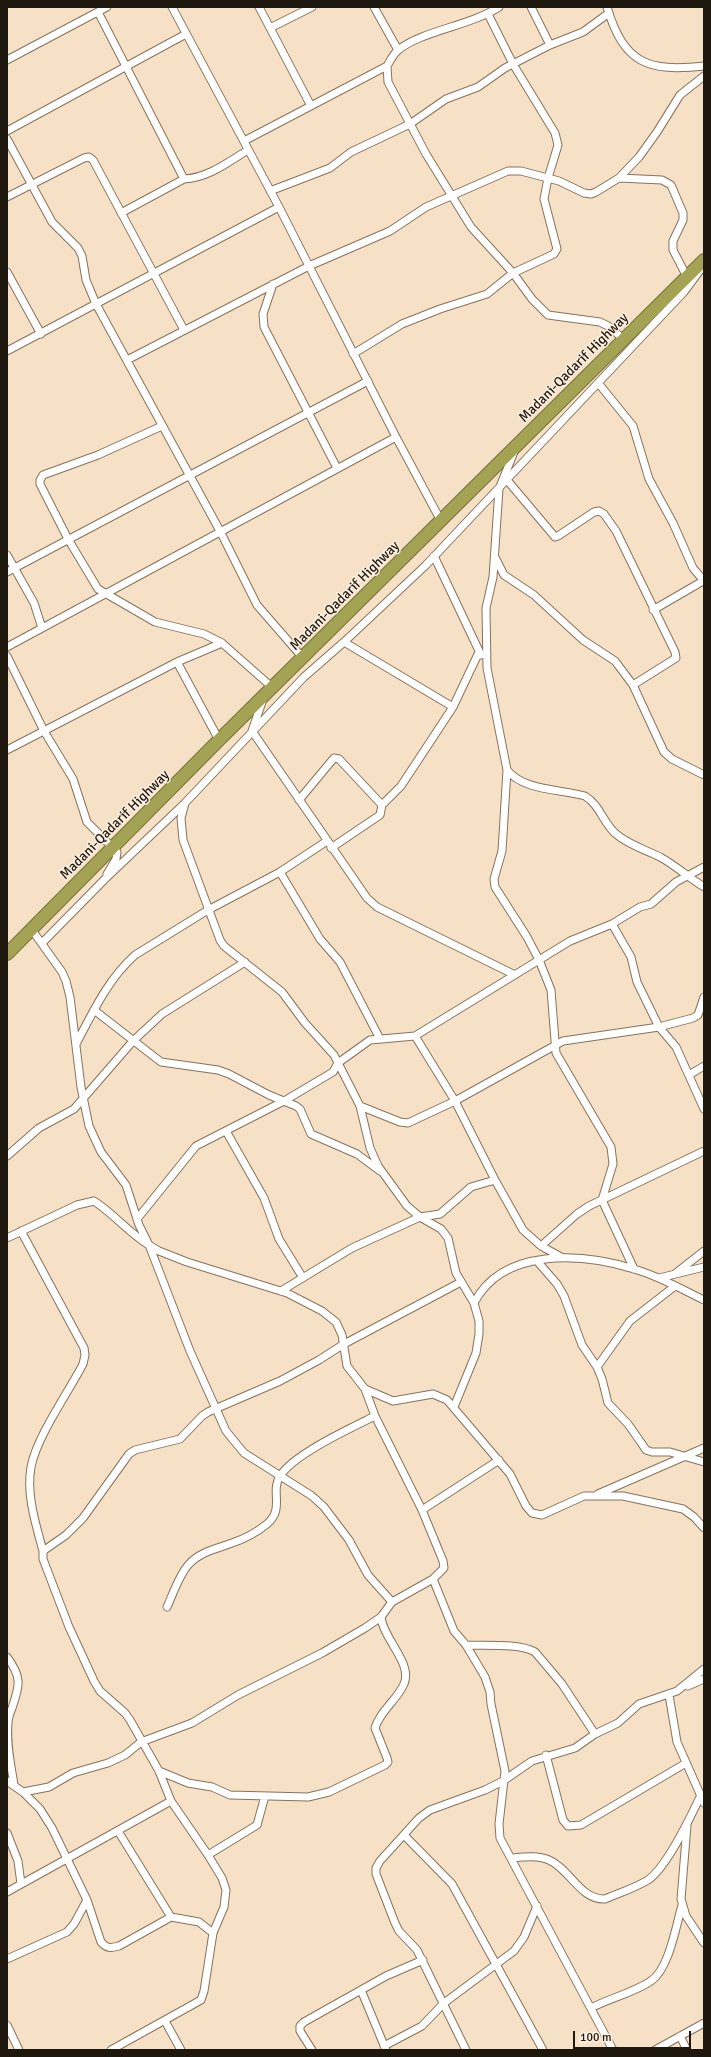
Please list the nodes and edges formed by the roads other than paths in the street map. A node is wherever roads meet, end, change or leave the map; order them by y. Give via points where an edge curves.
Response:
1 (107, 7) edge
2 (172, 7) edge
3 (259, 7) edge
4 (312, 7) edge
5 (374, 7) edge
6 (499, 7) edge
7 (530, 7) edge
8 (608, 10) edge
9 (98, 12) junction
10 (488, 14) junction
11 (270, 28) junction
12 (186, 34) junction
13 (550, 45) junction
14 (398, 50) junction
15 (7, 60) edge
16 (513, 64) junction
17 (387, 66) junction
18 (704, 66) edge
19 (126, 67) junction
20 (704, 76) edge
21 (311, 106) junction
22 (410, 124) junction
23 (7, 131) edge
24 (7, 139) edge
25 (244, 141) junction
26 (248, 150) junction
27 (548, 178) junction
28 (619, 178) junction
29 (184, 179) junction
30 (31, 184) junction
31 (270, 191) junction
32 (453, 196) junction
33 (7, 197) edge
34 (279, 207) junction
35 (121, 213) junction
36 (704, 260) edge
37 (704, 265) edge
38 (309, 266) junction
39 (154, 273) junction
40 (513, 273) junction
41 (8, 275) edge
42 (687, 277) junction
43 (273, 284) junction
44 (96, 304) junction
45 (184, 330) junction
46 (40, 334) junction
47 (624, 340) junction
48 (7, 351) edge
49 (353, 354) junction
50 (127, 360) junction
51 (368, 381) junction
52 (599, 384) junction
53 (308, 412) junction
54 (162, 426) junction
55 (396, 437) junction
56 (516, 447) junction
57 (337, 468) junction
58 (189, 475) junction
59 (507, 480) junction
60 (498, 489) junction
61 (442, 521) junction
62 (220, 532) junction
63 (68, 539) junction
64 (7, 555) edge
65 (495, 555) junction
66 (434, 556) junction
67 (14, 568) junction
68 (7, 572) edge
69 (704, 581) edge
70 (105, 594) junction
71 (653, 610) junction
72 (42, 628) junction
73 (344, 642) junction
74 (222, 643) junction
75 (7, 647) edge
76 (479, 652) junction
77 (7, 656) edge
78 (303, 658) junction
79 (177, 662) junction
80 (487, 668) junction
81 (633, 685) junction
82 (273, 688) junction
83 (264, 697) junction
84 (453, 707) junction
85 (44, 731) junction
86 (252, 731) junction
87 (220, 740) junction
88 (7, 750) edge
89 (507, 770) junction
90 (704, 775) edge
91 (299, 800) junction
92 (185, 803) junction
93 (382, 805) junction
94 (329, 845) junction
95 (114, 848) junction
96 (704, 867) edge
97 (280, 872) junction
98 (686, 876) junction
99 (104, 879) junction
100 (704, 887) edge
101 (208, 910) junction
102 (612, 924) junction
103 (32, 930) junction
104 (42, 943) junction
105 (7, 954) edge
106 (539, 960) junction
107 (245, 962) junction
108 (515, 975) junction
109 (704, 997) edge
110 (94, 1010) junction
111 (659, 1027) junction
112 (416, 1036) junction
113 (380, 1039) junction
114 (133, 1041) junction
115 (76, 1044) junction
116 (555, 1045) junction
117 (338, 1063) junction
118 (704, 1066) edge
119 (689, 1076) junction
120 (83, 1099) junction
121 (284, 1101) junction
122 (455, 1101) junction
123 (360, 1106) junction
124 (704, 1109) edge
125 (226, 1131) junction
126 (704, 1151) edge
127 (7, 1156) edge
128 (383, 1173) junction
129 (495, 1180) junction
130 (602, 1200) junction
131 (420, 1217) junction
132 (137, 1219) junction
133 (21, 1231) junction
134 (7, 1238) edge
135 (149, 1245) junction
136 (541, 1246) junction
137 (704, 1251) edge
138 (562, 1258) junction
139 (536, 1261) junction
140 (704, 1267) edge
141 (634, 1269) junction
142 (674, 1275) junction
143 (303, 1278) junction
144 (659, 1278) junction
145 (461, 1282) junction
146 (676, 1286) junction
147 (281, 1291) junction
148 (704, 1300) edge
149 (474, 1303) junction
150 (344, 1344) junction
151 (597, 1368) junction
152 (364, 1389) junction
153 (454, 1407) junction
154 (216, 1409) junction
155 (375, 1416) junction
156 (704, 1448) edge
157 (684, 1457) junction
158 (499, 1460) junction
159 (704, 1462) edge
160 (280, 1475) junction
161 (596, 1495) junction
162 (422, 1510) junction
163 (704, 1528) edge
164 (43, 1551) junction
165 (433, 1579) junction
166 (392, 1602) junction
167 (167, 1607) dead end
168 (381, 1617) junction
169 (466, 1645) junction
170 (7, 1657) edge
171 (704, 1669) edge
172 (704, 1679) edge
173 (677, 1691) junction
174 (669, 1695) junction
175 (595, 1734) junction
176 (141, 1742) junction
177 (546, 1756) junction
178 (686, 1763) junction
179 (159, 1771) junction
180 (7, 1781) edge
181 (503, 1781) junction
182 (14, 1785) junction
183 (24, 1792) junction
184 (265, 1796) junction
185 (702, 1800) edge
186 (171, 1801) junction
187 (687, 1824) junction
188 (118, 1831) junction
189 (7, 1833) edge
190 (404, 1835) junction
191 (208, 1855) junction
192 (512, 1858) junction
193 (66, 1860) junction
194 (21, 1884) junction
195 (7, 1892) edge
196 (87, 1900) junction
197 (682, 1905) junction
198 (537, 1906) junction
199 (171, 1917) junction
200 (213, 1933) junction
201 (704, 1943) edge
202 (7, 1959) edge
203 (423, 1960) junction
204 (495, 1964) junction
205 (361, 1990) junction
206 (444, 2002) junction
207 (592, 2008) junction
208 (165, 2021) junction
209 (704, 2023) edge
210 (7, 2024) edge
211 (680, 2036) junction
212 (385, 2048) edge
213 (19, 2050) edge
214 (111, 2050) edge
215 (181, 2050) edge
216 (312, 2050) edge
217 (466, 2050) edge
218 (543, 2050) edge
219 (613, 2050) edge
220 (656, 2050) edge
221 (687, 2050) edge

1 - 9 street
2 - 12 street
3 - 11 street
4 - 11 street
5 - 14 street
6 - 10 street
7 - 13 street
8 - 13 street via 583,32
8 - 18 street via 623,45 637,59 664,68
9 - 15 street
9 - 19 street
10 - 14 street via 425,36
10 - 16 street
11 - 21 street
12 - 19 street
12 - 25 street
13 - 16 street
14 - 17 street
16 - 22 street via 478,87 446,99
16 - 27 street via 555,133 558,145
17 - 21 street
17 - 22 street via 388,82
19 - 23 street
19 - 29 street
20 - 28 street via 680,95 648,145
21 - 25 street
22 - 31 street via 351,152 330,168
22 - 32 street
24 - 30 street
25 - 26 street
26 - 29 street via 211,172
26 - 31 street
27 - 28 street via 591,194
27 - 32 street via 521,171 508,171
27 - 40 street via 544,200 557,249 554,254
28 - 42 street via 662,180 671,185 683,213 683,220 673,241 673,250
29 - 35 street
30 - 33 street
30 - 35 street via 89,157
30 - 44 street via 52,222 78,248 86,280
31 - 34 street
32 - 38 street via 418,211 378,236
32 - 40 street via 471,227
34 - 38 street
34 - 39 street
35 - 39 street
36 - 42 highway, Madani-Qadarif Highway
37 - 52 street via 684,292
38 - 43 street
38 - 49 street
39 - 44 street
39 - 45 street
40 - 47 street via 532,299 548,315 600,322
40 - 49 street via 487,294 402,324
41 - 46 street
42 - 47 highway, Madani-Qadarif Highway
43 - 45 street
43 - 53 street via 262,320
44 - 46 street
44 - 50 street
45 - 50 street
46 - 48 street
47 - 56 highway, Madani-Qadarif Highway
49 - 51 street
50 - 54 street
51 - 53 street
51 - 55 street
52 - 59 street
52 - 69 street via 632,426 649,478 674,523 693,568
53 - 57 street
53 - 58 street
54 - 58 street
54 - 63 street via 98,455 43,475 40,484
55 - 57 street
55 - 61 street
56 - 60 street
56 - 61 highway, Madani-Qadarif Highway
57 - 62 street
58 - 62 street
58 - 63 street
59 - 60 street
59 - 71 street via 555,537 594,512 604,514 616,530
60 - 65 street
60 - 66 street
61 - 78 highway, Madani-Qadarif Highway
62 - 70 street
62 - 78 street via 257,605
63 - 67 street
63 - 70 street via 95,586
64 - 67 street
65 - 80 street via 486,608
65 - 81 street via 504,575 534,595 583,640 616,662
66 - 73 street
66 - 76 street
67 - 68 street
67 - 72 street via 34,603
69 - 71 street
70 - 72 street
70 - 74 street via 154,622 204,634
71 - 81 street via 676,658
72 - 75 street
73 - 84 street
73 - 86 street via 304,677
74 - 79 street
74 - 82 street
76 - 80 street
76 - 84 street
77 - 85 street
78 - 82 highway, Madani-Qadarif Highway
79 - 85 street
79 - 87 street
80 - 89 street
81 - 90 street via 664,752 672,759
82 - 83 highway, Madani-Qadarif Highway
83 - 86 street
83 - 87 highway, Madani-Qadarif Highway
84 - 93 street via 402,786
85 - 88 street
85 - 95 street via 74,779 87,822
86 - 91 street
86 - 92 street
87 - 95 highway, Madani-Qadarif Highway
89 - 98 street via 512,777 525,784 585,796 592,801 616,834 638,848 668,861
89 - 106 street via 502,851 494,879 495,887 520,924
91 - 93 street via 334,758 339,758
91 - 94 street
92 - 99 street
92 - 101 street via 181,818 183,840
93 - 94 street via 380,816 373,822
94 - 97 street
94 - 108 street via 361,890 378,907
95 - 99 street via 117,855
95 - 103 highway, Madani-Qadarif Highway
96 - 98 street
97 - 101 street
97 - 113 street via 320,939 340,962
98 - 100 street
98 - 102 street via 651,904 630,911
99 - 104 street
101 - 107 street via 220,940
101 - 110 street via 124,964
102 - 106 street via 570,941
102 - 111 street via 631,957 634,977
103 - 104 street
103 - 105 highway, Madani-Qadarif Highway
104 - 115 street via 66,981
106 - 108 street
106 - 116 street via 553,1002
107 - 114 street via 172,1006
107 - 117 street via 282,992 305,1023 329,1048
108 - 112 street
109 - 111 street via 698,1015
110 - 114 street
110 - 115 street
111 - 116 street via 571,1040
111 - 119 street via 676,1047
112 - 113 street
112 - 122 street
113 - 117 street via 362,1044
114 - 120 street
114 - 121 street via 161,1062 218,1070
115 - 120 street
116 - 122 street
116 - 130 street via 560,1059 611,1147 613,1164
117 - 121 street via 333,1072
117 - 123 street
118 - 119 street
119 - 124 street
120 - 127 street via 66,1115 39,1128
120 - 132 street via 94,1139 126,1185
121 - 125 street
121 - 128 street via 300,1109 311,1134 357,1154
122 - 123 street via 408,1123
122 - 129 street
123 - 128 street via 373,1158
125 - 132 street via 196,1146
125 - 143 street via 264,1198 279,1239
126 - 130 street
128 - 131 street via 407,1206
129 - 131 street via 471,1187 440,1214
129 - 136 street via 523,1230
130 - 136 street via 577,1214
130 - 141 street
131 - 143 street via 352,1248
131 - 145 street via 441,1229 448,1238 456,1273
132 - 135 street
133 - 134 street
133 - 135 street via 77,1205 94,1201
133 - 164 street via 84,1348 85,1355 83,1364 38,1444 31,1468 30,1492 34,1520
135 - 147 street via 187,1262
135 - 154 street via 190,1351
136 - 138 street
137 - 142 street
138 - 139 street
138 - 141 street via 606,1262
139 - 149 street via 515,1266 497,1275 485,1285
139 - 151 street via 557,1284 564,1296 582,1345
140 - 142 street
141 - 144 street
142 - 144 street
143 - 147 street
144 - 146 street
145 - 149 street
145 - 150 street
146 - 148 street
146 - 151 street via 630,1321
147 - 150 street via 322,1311 336,1322
149 - 153 street via 480,1334 476,1353
150 - 152 street via 347,1366
150 - 154 street via 280,1381
151 - 157 street via 608,1403 628,1424 646,1450 670,1452
152 - 153 street via 393,1402 432,1394 447,1400
152 - 155 street
153 - 158 street
154 - 160 street via 234,1442 254,1460
154 - 164 street via 202,1416 180,1439 135,1450 129,1454 83,1518
155 - 160 street via 312,1449
155 - 162 street
156 - 157 street
157 - 159 street
157 - 161 street
158 - 161 street via 532,1513 542,1515 584,1496
158 - 162 street
160 - 166 street via 312,1496 334,1518 368,1575
160 - 167 street via 276,1483 277,1504 274,1516 251,1535 199,1554 188,1564
161 - 163 street via 622,1496 683,1509
162 - 165 street via 443,1561 444,1568
164 - 176 street via 43,1559 69,1627 94,1681 100,1692 125,1712
165 - 166 street
165 - 169 street via 454,1631
166 - 168 street
168 - 176 street via 322,1654 238,1695 192,1723
168 - 184 street via 384,1632 401,1658 406,1674 404,1684 375,1728 388,1762 385,1766 319,1796
169 - 175 street via 524,1648 535,1652 562,1684
169 - 181 street via 490,1692 504,1764
170 - 182 street via 18,1674 19,1682 8,1720
171 - 173 street
172 - 173 street
173 - 174 street
174 - 175 street via 639,1704 618,1724
174 - 178 street via 677,1742
175 - 177 street via 575,1748
176 - 179 street
176 - 183 street via 125,1755 108,1763 73,1773 49,1787
177 - 178 street via 563,1820 568,1826 581,1825
177 - 181 street via 532,1761
178 - 185 street
179 - 184 street via 188,1783 212,1787 230,1795
179 - 186 street
180 - 182 street
181 - 190 street via 466,1798 430,1810
181 - 192 street via 500,1838
182 - 183 street
183 - 193 street via 46,1818
184 - 191 street via 257,1825
185 - 187 street
186 - 188 street
186 - 191 street
187 - 192 street via 657,1871 648,1880 605,1899 587,1895 564,1869 548,1860 537,1857
187 - 197 street
188 - 193 street
188 - 199 street
189 - 194 street via 18,1861
190 - 203 street via 380,1861 376,1874 399,1931
190 - 204 street via 452,1884
191 - 200 street via 226,1890 224,1907
192 - 198 street
193 - 194 street
193 - 196 street
194 - 195 street
196 - 199 street via 101,1942 110,1948
196 - 202 street via 67,1932
197 - 201 street via 686,1916
197 - 207 street via 665,1963 659,1973 651,1981
198 - 204 street via 520,1943 514,1951
198 - 207 street
199 - 200 street via 199,1922
200 - 208 street via 201,2000
203 - 205 street
203 - 206 street via 432,1983
204 - 206 street
204 - 218 street
205 - 212 street
205 - 216 street via 300,2026 300,2031
206 - 212 street via 422,2026
206 - 217 street
207 - 219 street
208 - 214 street
208 - 215 street
209 - 211 street
210 - 213 street
211 - 220 street
211 - 221 street

